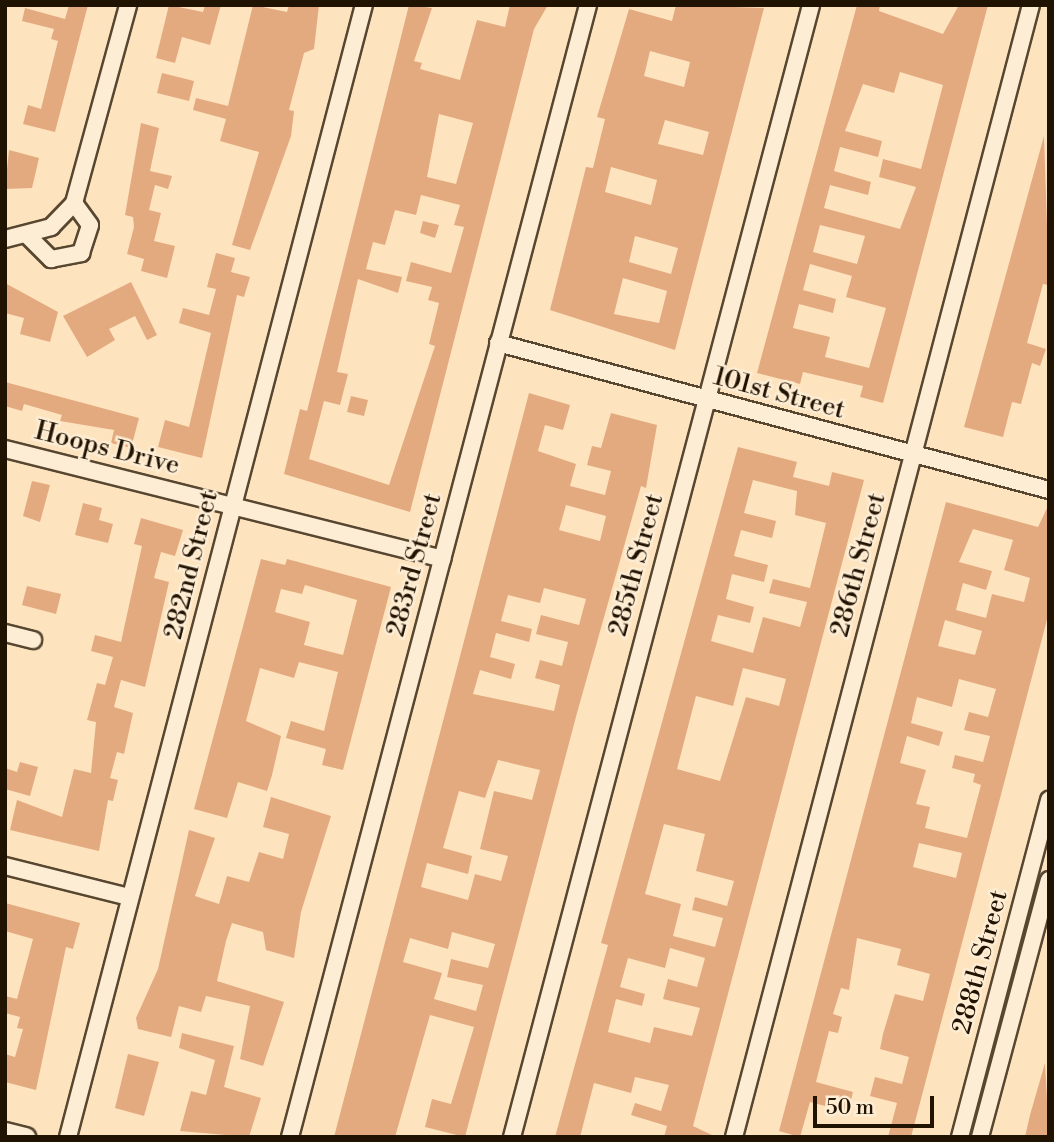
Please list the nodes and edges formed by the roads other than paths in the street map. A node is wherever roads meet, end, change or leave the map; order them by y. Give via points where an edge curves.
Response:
1 (128, 5) edge
2 (364, 5) edge
3 (588, 5) edge
4 (811, 5) edge
5 (1031, 5) edge
6 (74, 203) junction
7 (28, 236) junction
8 (5, 239) edge
9 (498, 343) junction
10 (706, 400) junction
11 (5, 449) edge
12 (914, 454) junction
13 (1049, 490) edge
14 (232, 506) junction
15 (442, 559) junction
16 (5, 633) edge
17 (33, 640) dead end
18 (1049, 800) edge
19 (5, 866) edge
20 (1049, 880) edge
21 (128, 897) junction
22 (5, 1132) edge
23 (25, 1137) edge
24 (68, 1137) edge
25 (290, 1137) edge
26 (512, 1137) edge
27 (734, 1137) edge
28 (960, 1137) edge
29 (981, 1137) edge

1 - 6 street
2 - 14 street, 282nd Street
3 - 9 street, 283rd Street
4 - 10 street, 285th Street
5 - 12 street, 286th Street
6 - 7 street via 51,227
6 - 7 street via 90,225 81,253 51,259
7 - 8 street
9 - 10 street, 101st Street
9 - 15 street, 283rd Street
10 - 12 street, 101st Street
10 - 26 street, 285th Street
11 - 14 street, Hoops Drive
12 - 13 street, 101st Street
12 - 27 street, 286th Street
14 - 15 street, Hoops Drive
14 - 21 street, 282nd Street
15 - 25 street, 283rd Street
16 - 17 street
18 - 28 street, 288th Street
19 - 21 street
20 - 29 street, 288th Street
21 - 24 street, 282nd Street
22 - 23 street

